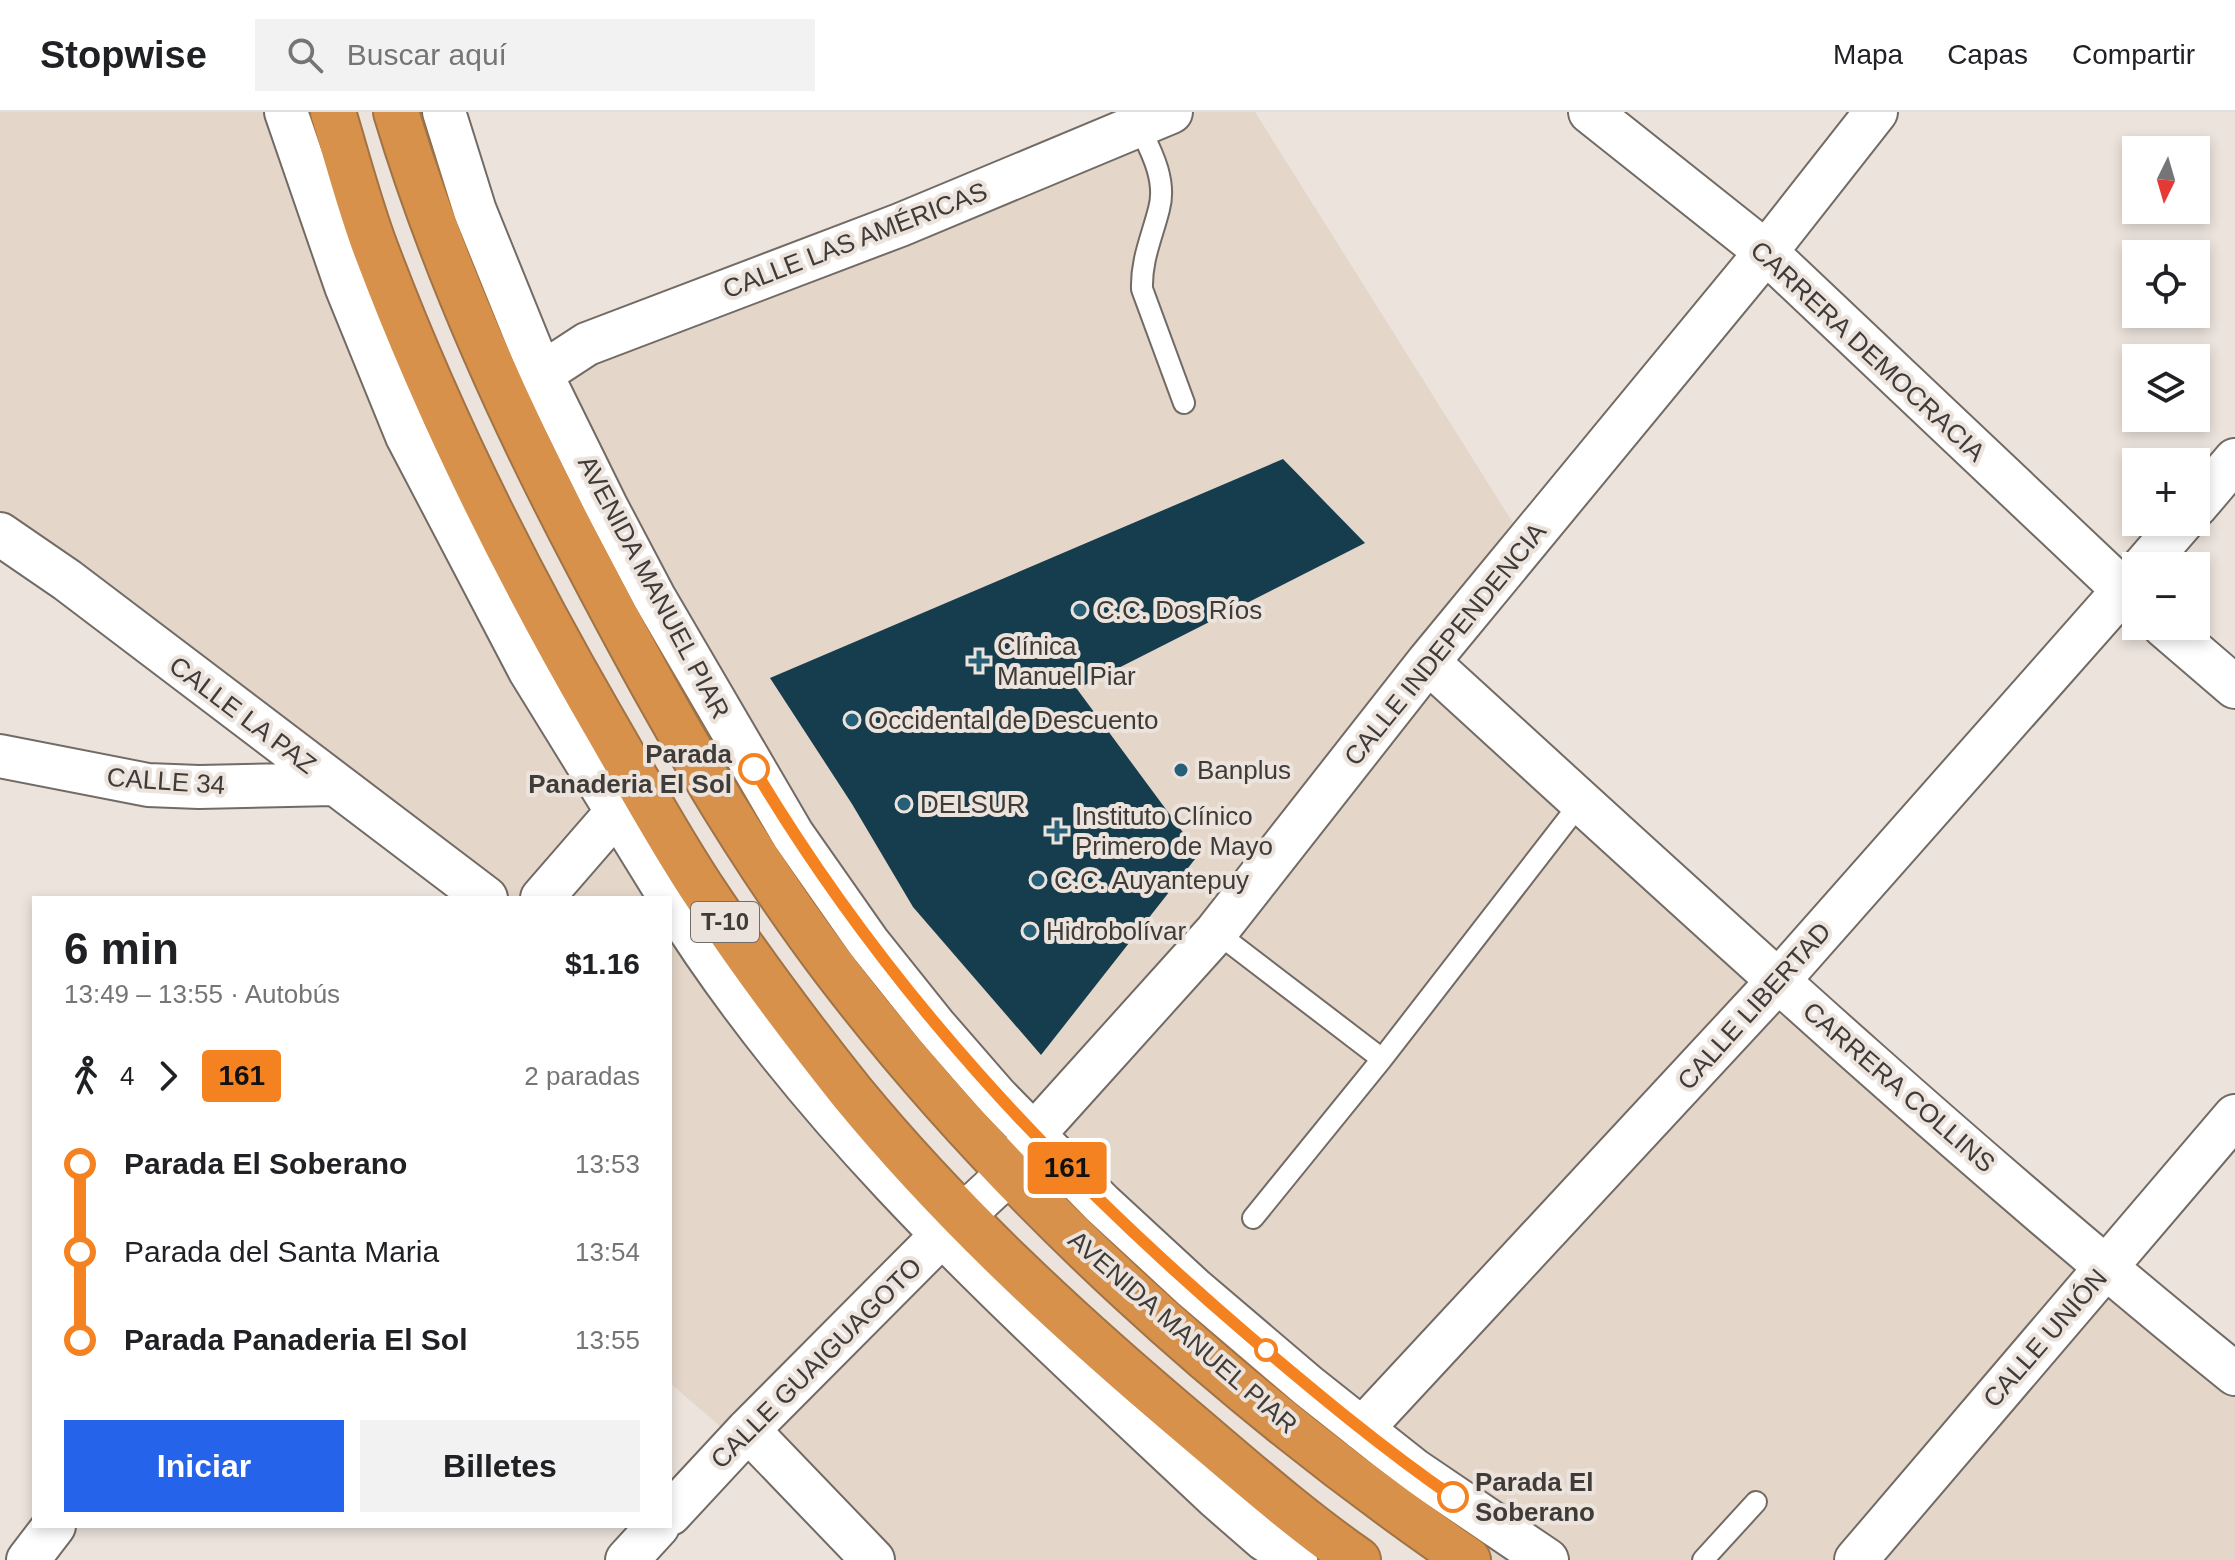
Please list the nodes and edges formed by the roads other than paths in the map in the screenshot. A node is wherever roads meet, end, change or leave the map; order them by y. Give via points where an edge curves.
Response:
1 (286, 112) edge
2 (333, 112) edge
3 (444, 112) edge
4 (1590, 112) edge
5 (1876, 112) edge
6 (404, 114) edge
7 (1155, 119) edge
8 (332, 181) junction
9 (1766, 252) junction
10 (541, 374) junction
11 (1184, 403) dead end
12 (2235, 460) edge
13 (2210, 489) edge
14 (0, 534) edge
15 (2171, 536) edge
16 (2159, 552) edge
17 (2122, 572) edge
18 (654, 597) junction
19 (2122, 598) edge
20 (616, 618) junction
21 (2180, 640) edge
22 (1428, 662) junction
23 (2235, 687) edge
24 (0, 756) edge
25 (333, 784) junction
26 (628, 799) junction
27 (1581, 802) junction
28 (483, 896) edge
29 (544, 896) edge
30 (669, 896) edge
31 (672, 901) edge
32 (1216, 932) junction
33 (1778, 981) junction
34 (1382, 1059) junction
35 (2235, 1116) edge
36 (1034, 1134) junction
37 (1010, 1172) junction
38 (1253, 1218) dead end
39 (953, 1226) junction
40 (2105, 1269) junction
41 (2235, 1374) edge
42 (1362, 1429) junction
43 (748, 1430) junction
44 (1756, 1502) dead end
45 (672, 1512) edge
46 (52, 1528) edge
47 (656, 1528) edge
48 (1268, 1553) edge
49 (28, 1560) edge
50 (627, 1560) edge
51 (873, 1560) edge
52 (1358, 1560) edge
53 (1468, 1560) edge
54 (1547, 1560) edge
55 (1703, 1560) edge
56 (1856, 1560) edge

1 - 8 street, T-10
2 - 8 highway, T-10
3 - 10 street, AVENIDA MANUEL PIAR via 475,211
4 - 9 street, CARRERA DEMOCRACIA
5 - 9 street, CALLE INDEPENDENCIA
6 - 20 highway, AVENIDA MANUEL PIAR / T-10 via 434,226 502,392
7 - 10 street, CALLE LAS AMÉRICAS via 900,225 587,344
7 - 11 lane via 1160,207 1142,289
8 - 26 highway, T-10 via 375,248 445,418
9 - 17 street, CARRERA DEMOCRACIA
9 - 22 street, CALLE INDEPENDENCIA
10 - 18 street, AVENIDA MANUEL PIAR
12 - 13 street
14 - 25 street, CALLE LA PAZ
15 - 16 street, CALLE LIBERTAD
18 - 20 street
18 - 36 street, AVENIDA MANUEL PIAR via 793,835 868,942 936,1027
19 - 33 street, CALLE LIBERTAD
20 - 37 highway, AVENIDA MANUEL PIAR / T-10 via 757,859 834,968 902,1055
21 - 23 street
22 - 27 street, CARRERA COLLINS
22 - 32 street, CALLE INDEPENDENCIA
24 - 25 street, CALLE 34 via 148,785
25 - 28 street, CALLE LA PAZ
26 - 29 street
26 - 30 street, T-10
26 - 39 highway, T-10 via 704,893 783,1006 919,1170
27 - 33 street, CARRERA COLLINS
27 - 34 lane
31 - 39 street, T-10 via 754,1022 834,1118
32 - 34 lane
32 - 36 street, CALLE INDEPENDENCIA
33 - 40 street, CARRERA COLLINS
33 - 42 street, CALLE LIBERTAD
34 - 38 lane
35 - 40 street, CALLE UNIÓN
36 - 37 street, CALLE INDEPENDENCIA
36 - 42 street, AVENIDA MANUEL PIAR via 1193,1288
37 - 39 street, CALLE GUAIGUAGOTO
37 - 53 highway, AVENIDA MANUEL PIAR / T-10 via 1165,1321 1281,1420
39 - 43 street, CALLE GUAIGUAGOTO
39 - 48 street, T-10
39 - 52 highway, T-10 via 1028,1281 1241,1468
40 - 41 street, CARRERA COLLINS
40 - 56 street, CALLE UNIÓN
42 - 54 street, AVENIDA MANUEL PIAR
43 - 45 street, CALLE GUAIGUAGOTO
43 - 51 street
44 - 55 lane
46 - 49 street
47 - 50 street

